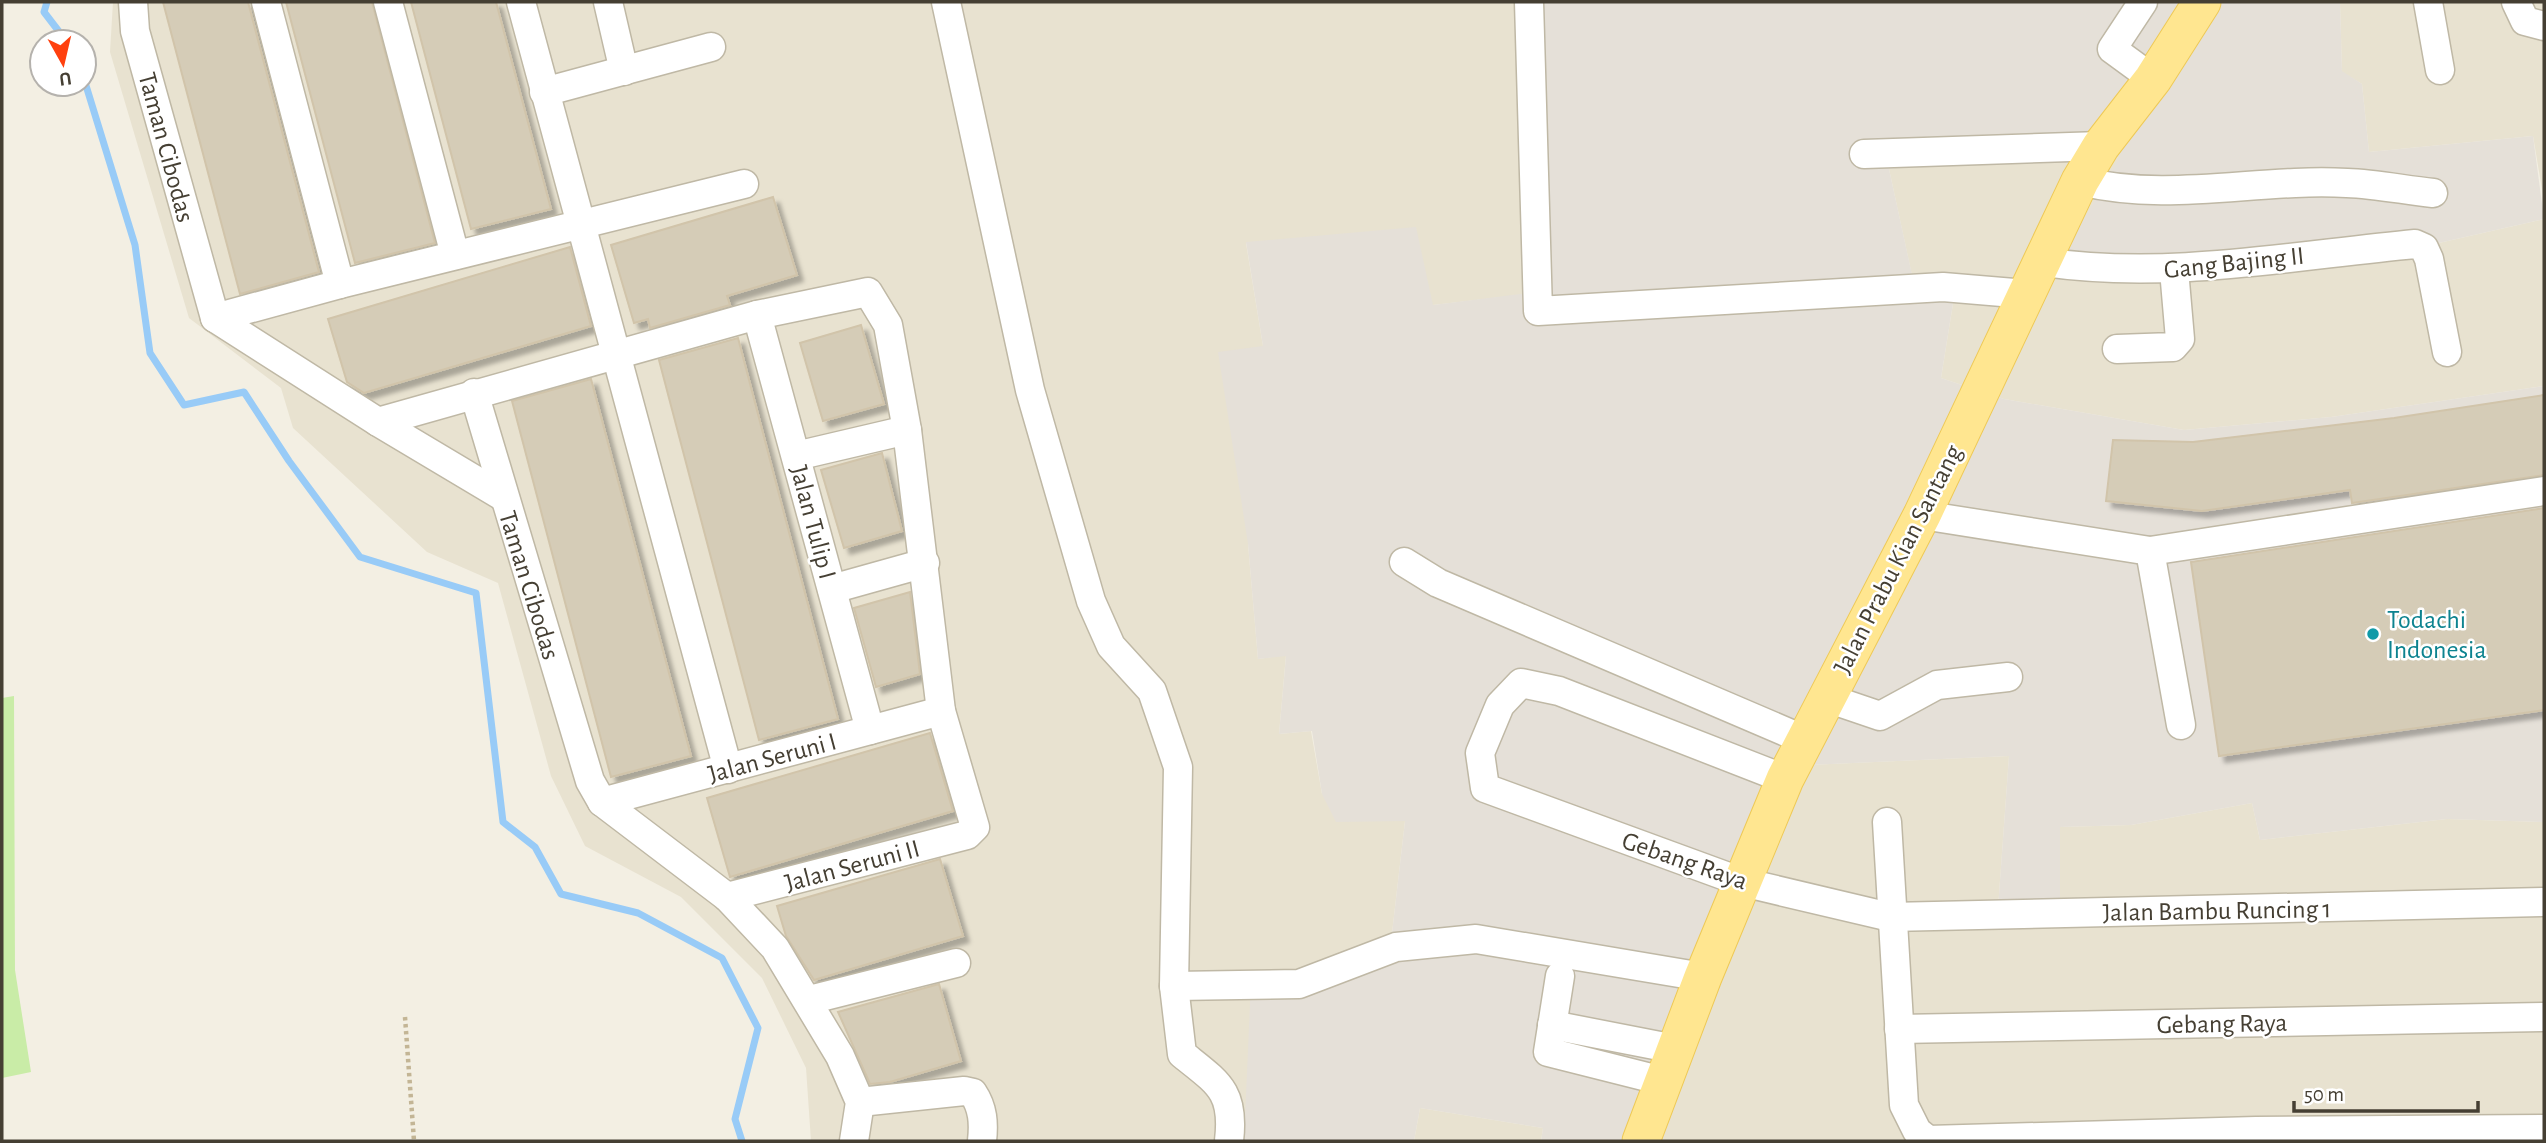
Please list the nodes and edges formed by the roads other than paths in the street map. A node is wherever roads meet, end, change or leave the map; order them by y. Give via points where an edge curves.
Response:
1 (133, 2) edge
2 (266, 2) edge
3 (388, 2) edge
4 (521, 2) edge
5 (608, 2) edge
6 (946, 2) edge
7 (1528, 2) edge
8 (2143, 2) edge
9 (2202, 2) edge
10 (2428, 2) edge
11 (2516, 2) edge
12 (2544, 26) edge
13 (711, 47) dead end
14 (2440, 70) dead end
15 (624, 71) junction
16 (2153, 79) junction
17 (544, 92) junction
18 (2101, 146) junction
19 (1864, 154) dead end
20 (2080, 181) junction
21 (744, 184) dead end
22 (2432, 193) dead end
23 (580, 224) junction
24 (455, 255) junction
25 (2043, 262) junction
26 (2174, 270) junction
27 (340, 284) junction
28 (2026, 294) junction
29 (757, 315) junction
30 (215, 318) junction
31 (2118, 349) dead end
32 (2447, 352) dead end
33 (615, 354) junction
34 (474, 393) junction
35 (378, 422) junction
36 (907, 430) junction
37 (796, 456) junction
38 (2544, 491) edge
39 (502, 496) junction
40 (1922, 516) junction
41 (2150, 551) junction
42 (1404, 562) dead end
43 (925, 563) junction
44 (832, 589) junction
45 (2008, 677) dead end
46 (1827, 698) junction
47 (941, 711) junction
48 (2181, 725) dead end
49 (870, 730) junction
50 (1804, 740) junction
51 (728, 769) junction
52 (1785, 779) junction
53 (602, 802) junction
54 (1887, 822) dead end
55 (1742, 882) junction
56 (726, 897) junction
57 (2544, 902) edge
58 (1891, 917) junction
59 (956, 963) dead end
60 (1560, 976) dead end
61 (1703, 977) junction
62 (1174, 986) junction
63 (808, 1000) junction
64 (2544, 1017) edge
65 (1899, 1029) junction
66 (1669, 1065) junction
67 (860, 1102) junction
68 (2544, 1129) edge
69 (2256, 1136) edge
70 (854, 1141) edge
71 (982, 1141) edge
72 (1229, 1141) edge
73 (1641, 1141) edge
74 (1928, 1141) edge

1 - 30 street, Taman Cibodas via 135,31
2 - 27 street
3 - 24 street
4 - 17 street
5 - 15 street
6 - 62 street via 1030,390 1091,601 1111,646 1152,691 1178,767
7 - 28 street via 1538,312 1943,287
8 - 16 street via 2112,49
9 - 16 main road, Jalan Prabu Kian Santang
10 - 14 street
11 - 12 street via 2525,22
13 - 15 street
15 - 17 street
16 - 18 main road, Jalan Prabu Kian Santang
17 - 23 street
18 - 19 street
18 - 20 main road, Jalan Prabu Kian Santang
20 - 22 street via 2181,191 2347,183
20 - 25 main road, Jalan Prabu Kian Santang
21 - 23 street
23 - 24 street
23 - 33 street
24 - 27 street
25 - 26 street, Gang Bajing II
25 - 28 main road, Jalan Prabu Kian Santang
26 - 31 street via 2178,344
26 - 32 street, Gang Bajing II via 2415,244 2424,248
27 - 30 street
28 - 40 main road, Jalan Prabu Kian Santang
29 - 33 street
29 - 36 street via 868,292 888,324
29 - 37 street, Jalan Tulip I
30 - 35 street, Taman Cibodas
33 - 34 street
33 - 51 street
34 - 35 street
34 - 39 street
35 - 39 street, Taman Cibodas
36 - 37 street
36 - 43 street
37 - 44 street, Jalan Tulip I
38 - 41 street
39 - 53 street, Taman Cibodas via 590,781
40 - 41 street
40 - 46 main road, Jalan Prabu Kian Santang
41 - 48 street
42 - 50 street via 1438,583
43 - 44 street
43 - 47 street
44 - 49 street, Jalan Tulip I
45 - 46 street via 1937,685 1880,716
46 - 50 main road, Jalan Prabu Kian Santang
47 - 49 street, Jalan Seruni I
47 - 56 street, Jalan Seruni II via 975,827 967,835
49 - 51 street, Jalan Seruni I
50 - 52 main road, Jalan Prabu Kian Santang
51 - 53 street, Jalan Seruni I
52 - 55 main road, Jalan Prabu Kian Santang
52 - 55 street, Gebang Raya via 1559,691 1521,683 1500,705 1480,753 1485,788
53 - 56 street, Taman Cibodas
54 - 58 street
55 - 58 street, Gebang Raya
55 - 61 main road, Jalan Prabu Kian Santang
56 - 63 street, Taman Cibodas via 775,948
57 - 58 street, Jalan Bambu Runcing 1
58 - 65 street
59 - 63 street
60 - 66 street via 1548,1052
61 - 62 street via 1476,939 1396,947 1299,984
61 - 66 main road, Jalan Prabu Kian Santang
62 - 72 street via 1182,1054 1220,1085 1232,1114
63 - 67 street, Taman Cibodas
64 - 65 street, Gebang Raya
65 - 74 street via 1905,1105 1917,1131
66 - 73 main road, Jalan Prabu Kian Santang
67 - 70 street
67 - 71 street via 973,1093 984,1123
68 - 69 street
69 - 74 street

